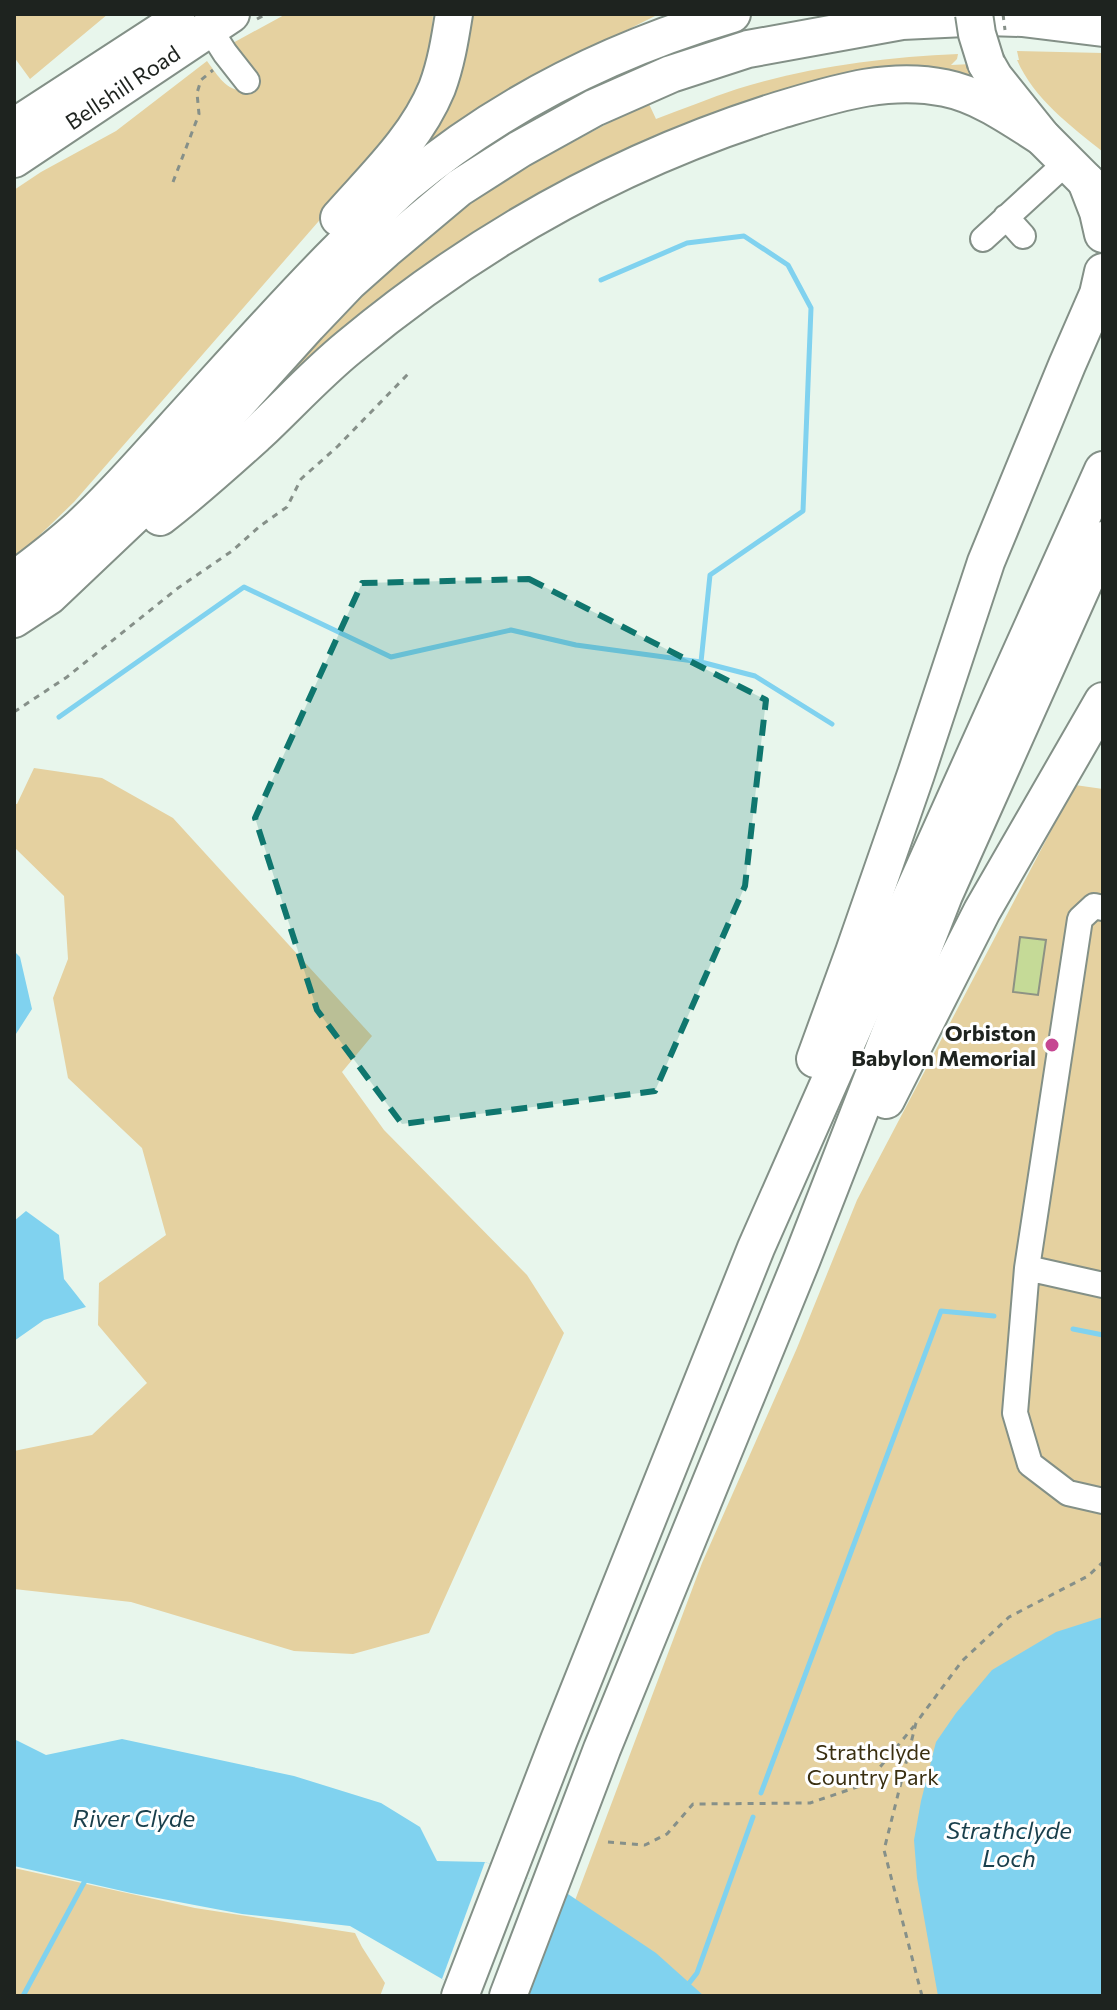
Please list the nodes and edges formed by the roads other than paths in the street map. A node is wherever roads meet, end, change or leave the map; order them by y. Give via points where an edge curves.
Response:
1 (732, 14) edge
2 (974, 14) edge
3 (449, 22) edge
4 (214, 28) edge
5 (1103, 28) edge
6 (247, 81) dead end
7 (14, 127) edge
8 (1042, 137) junction
9 (14, 159) edge
10 (1085, 180) edge
11 (1006, 217) junction
12 (1103, 234) edge
13 (1023, 236) dead end
14 (983, 239) dead end
15 (1103, 272) edge
16 (1103, 470) edge
17 (82, 525) junction
18 (1103, 540) edge
19 (14, 580) edge
20 (49, 596) junction
21 (14, 619) edge
22 (1103, 701) edge
23 (1103, 908) edge
24 (756, 1248) junction
25 (802, 1259) junction
26 (1027, 1268) junction
27 (1103, 1285) edge
28 (1103, 1501) edge
29 (460, 1996) edge
30 (508, 1996) edge

1 - 17 highway via 570,76 454,146 405,185 327,262
2 - 8 highway, bridge via 986,63
3 - 17 highway via 437,86 399,151 118,468
4 - 6 street
4 - 7 highway, Bellshill Road
4 - 9 highway, Bellshill Road
5 - 20 highway via 1022,18 902,21 748,49 671,74 594,108 459,188 361,272 145,505
8 - 10 highway
8 - 20 highway via 962,92 897,83 739,124 590,186 489,243 418,292 324,369 166,513
10 - 11 street
10 - 12 highway
11 - 13 street
11 - 14 street
15 - 24 highway via 986,562 854,952 784,1138
16 - 24 highway
17 - 19 highway
18 - 25 highway via 944,895
20 - 21 highway
22 - 25 highway via 982,911
23 - 26 street via 1094,906 1080,919
24 - 29 highway
25 - 30 highway via 602,1749
26 - 27 street
26 - 28 street via 1015,1413 1030,1464 1068,1493

